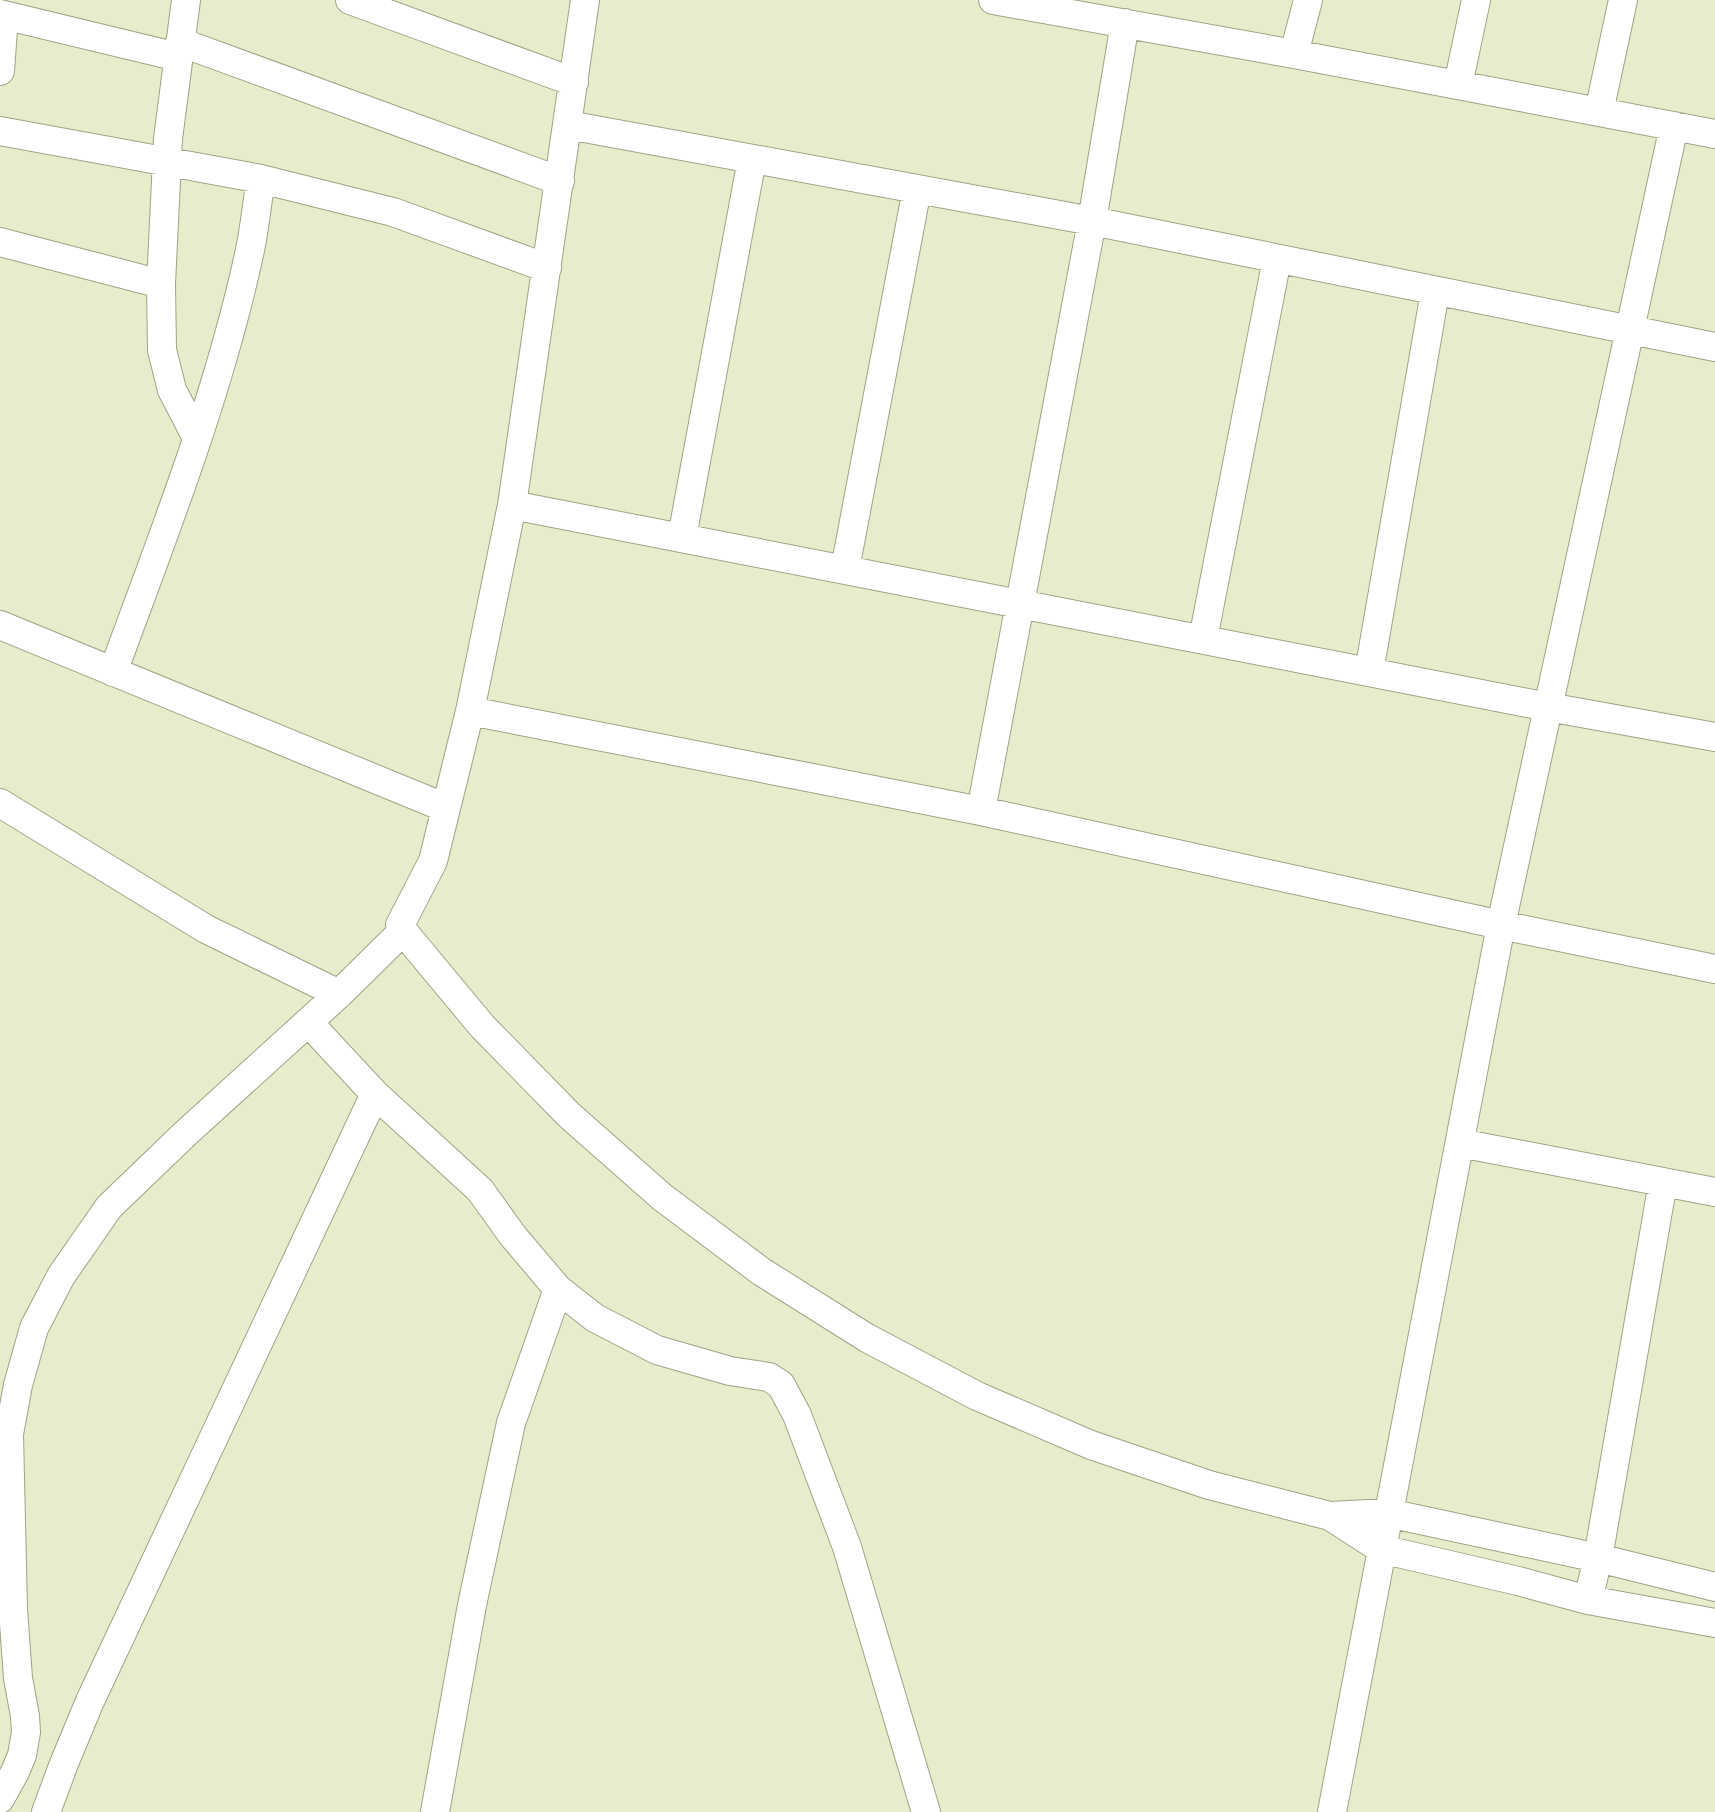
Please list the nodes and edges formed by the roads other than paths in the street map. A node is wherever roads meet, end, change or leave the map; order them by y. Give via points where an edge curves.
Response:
1 (186, 0) edge
2 (350, 0) edge
3 (585, 0) edge
4 (993, 0) edge
5 (1308, 0) edge
6 (1476, 0) edge
7 (1623, 0) edge
8 (2, 14) edge
9 (1125, 24) junction
10 (179, 50) junction
11 (1294, 54) junction
12 (0, 71) edge
13 (574, 82) junction
14 (1458, 85) junction
15 (1599, 112) junction
16 (568, 125) junction
17 (1674, 126) junction
18 (0, 131) edge
19 (1715, 134) edge
20 (752, 159) junction
21 (167, 161) junction
22 (261, 179) junction
23 (560, 181) junction
24 (917, 189) junction
25 (1092, 221) junction
26 (0, 242) edge
27 (1277, 259) junction
28 (547, 268) junction
29 (161, 284) junction
30 (1435, 292) junction
31 (1630, 331) junction
32 (1715, 347) edge
33 (197, 438) junction
34 (512, 505) junction
35 (682, 537) junction
36 (845, 569) junction
37 (1021, 603) junction
38 (0, 625) edge
39 (1204, 639) junction
40 (114, 672) junction
41 (1369, 672) junction
42 (1548, 707) junction
43 (470, 711) junction
44 (1715, 737) edge
45 (0, 804) edge
46 (446, 808) junction
47 (982, 811) junction
48 (1501, 925) junction
49 (404, 930) junction
50 (1715, 969) edge
51 (339, 994) junction
52 (308, 1022) junction
53 (375, 1094) junction
54 (1460, 1143) junction
55 (1663, 1182) junction
56 (1715, 1192) edge
57 (558, 1289) junction
58 (1388, 1513) junction
59 (1330, 1516) junction
60 (1381, 1549) junction
61 (1598, 1558) junction
62 (1715, 1587) edge
63 (1588, 1600) junction
64 (1715, 1623) edge
65 (0, 1799) edge
66 (46, 1812) edge
67 (435, 1812) edge
68 (926, 1812) edge
69 (1332, 1812) edge

1 - 10 street
2 - 13 street
3 - 13 street
4 - 9 street
5 - 11 street
6 - 14 street
7 - 15 street
8 - 10 street
8 - 12 street
9 - 11 street
9 - 25 street
10 - 21 street
10 - 23 street
11 - 14 street
13 - 16 street
14 - 15 street
15 - 17 street
16 - 20 street
16 - 23 street
17 - 19 street
17 - 31 street
18 - 21 street
20 - 24 street
20 - 35 street
21 - 22 street
21 - 29 street
22 - 28 street via 392,212
22 - 33 street via 250,249
23 - 28 street
24 - 25 street
24 - 36 street
25 - 27 street
25 - 37 street
26 - 29 street
27 - 30 street
27 - 39 street
28 - 34 street
29 - 33 street via 162,350 172,390
30 - 31 street
30 - 41 street
31 - 32 street
31 - 42 street
33 - 40 street
34 - 35 street
34 - 43 street
35 - 36 street
36 - 37 street
37 - 39 street
37 - 47 street
38 - 40 street
39 - 41 street
40 - 46 street
41 - 42 street
42 - 44 street
42 - 48 street
43 - 46 street
43 - 47 street
45 - 51 street via 206,929
46 - 49 street via 433,861 400,925
47 - 48 street
48 - 50 street
48 - 54 street
49 - 51 street
49 - 59 street via 482,1026 569,1115 662,1197 762,1272 867,1338 977,1396 1091,1446 1209,1485
51 - 52 street
52 - 53 street
52 - 65 street via 109,1207 61,1276 34,1328 9,1434 13,1609 26,1732 22,1755
53 - 57 street via 480,1190 513,1236
53 - 66 street via 90,1702
54 - 55 street
54 - 58 street
55 - 56 street
55 - 61 street
57 - 67 street via 511,1423 472,1605
57 - 68 street via 595,1318 657,1350 730,1371 769,1377 781,1385 797,1416 847,1547
58 - 59 street
58 - 60 street
58 - 61 street
59 - 60 street
60 - 63 street
60 - 69 street
61 - 62 street
61 - 63 street
63 - 64 street

